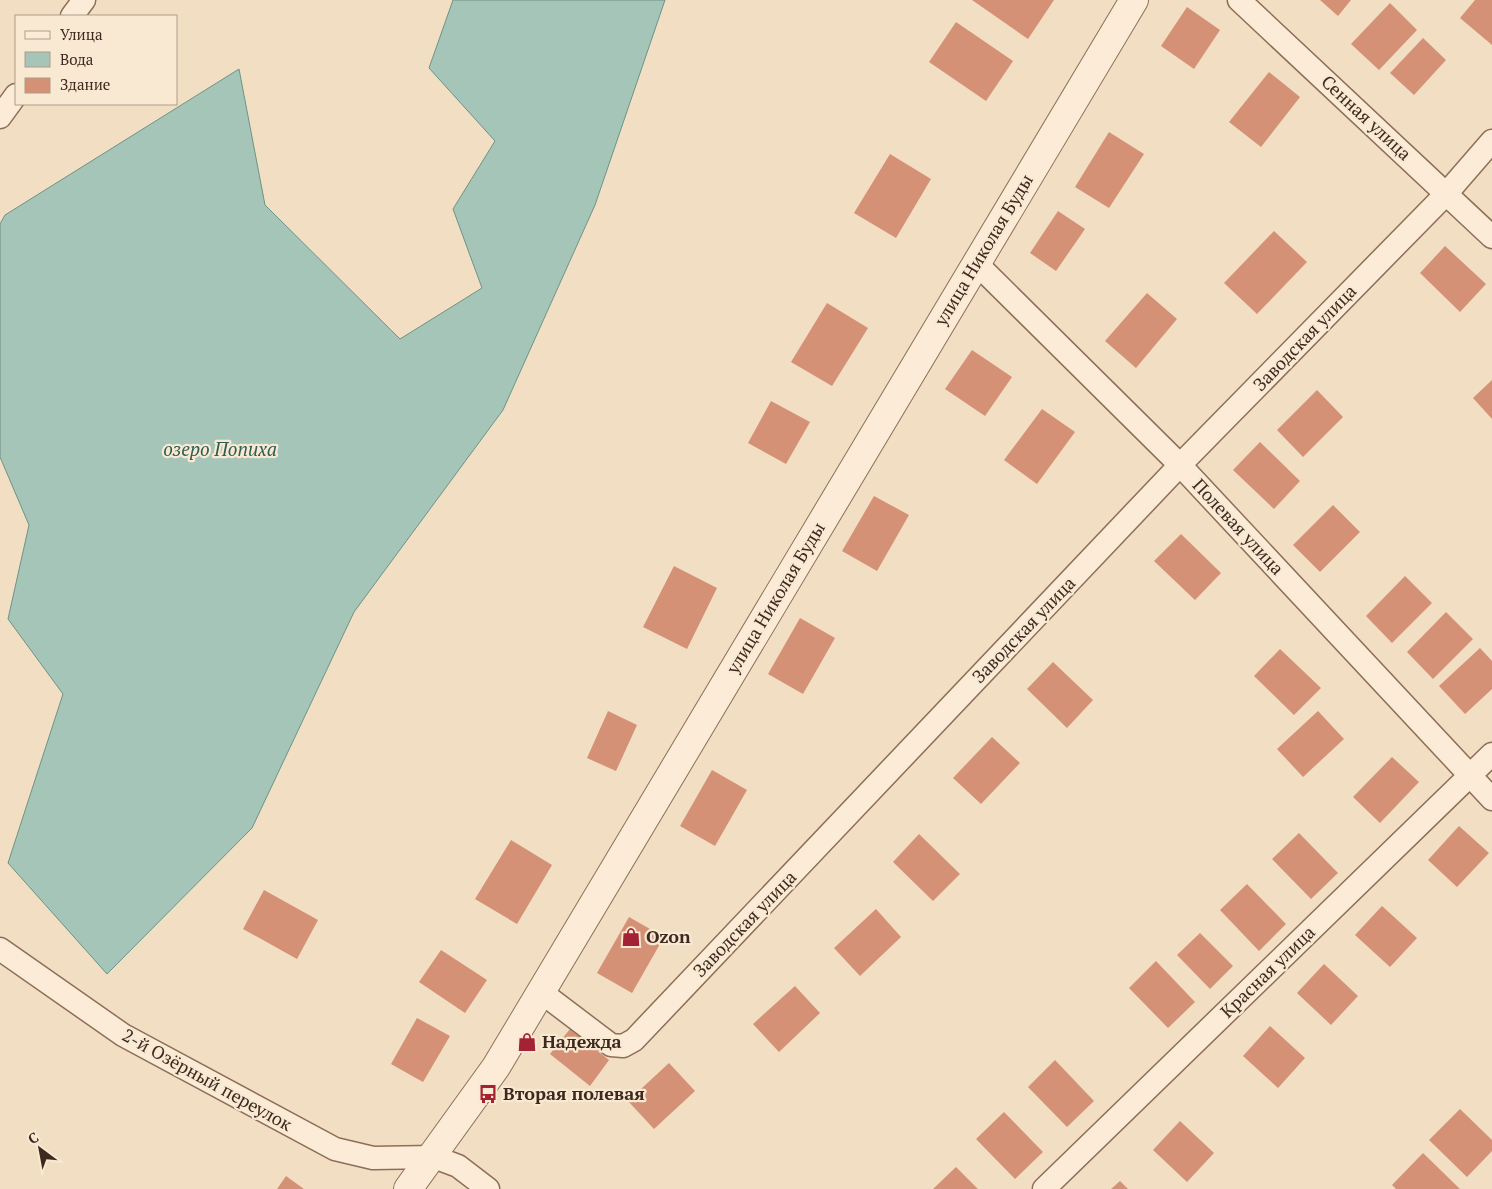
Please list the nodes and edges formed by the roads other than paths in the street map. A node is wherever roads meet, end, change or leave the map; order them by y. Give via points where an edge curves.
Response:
1 (84, 0) edge
2 (1134, 0) edge
3 (1239, 0) edge
4 (73, 15) edge
5 (15, 96) edge
6 (0, 117) edge
7 (1492, 141) edge
8 (1446, 194) junction
9 (1492, 237) edge
10 (976, 263) junction
11 (1180, 466) junction
12 (1492, 754) edge
13 (1471, 776) junction
14 (1492, 799) edge
15 (0, 949) edge
16 (541, 992) junction
17 (434, 1157) junction
18 (408, 1189) edge
19 (488, 1189) edge
20 (1044, 1189) edge

1 - 4 street
2 - 10 street, улица Николая Буды
3 - 8 street, Сенная улица
5 - 6 street
7 - 8 street, Заводская улица
8 - 9 street, Сенная улица
8 - 11 street, Заводская улица
10 - 11 street, Полевая улица
10 - 16 street, улица Николая Буды
11 - 13 street, Полевая улица
11 - 16 street, Заводская улица via 634,1040 623,1046 611,1045
12 - 13 street, Красная улица
13 - 14 street, Полевая улица
13 - 20 street, Красная улица
15 - 17 street, 2-й Озёрный переулок via 123,1035 335,1149 373,1158
16 - 17 street, улица Николая Буды via 496,1067
17 - 18 street, улица Николая Буды
17 - 19 street via 458,1166

